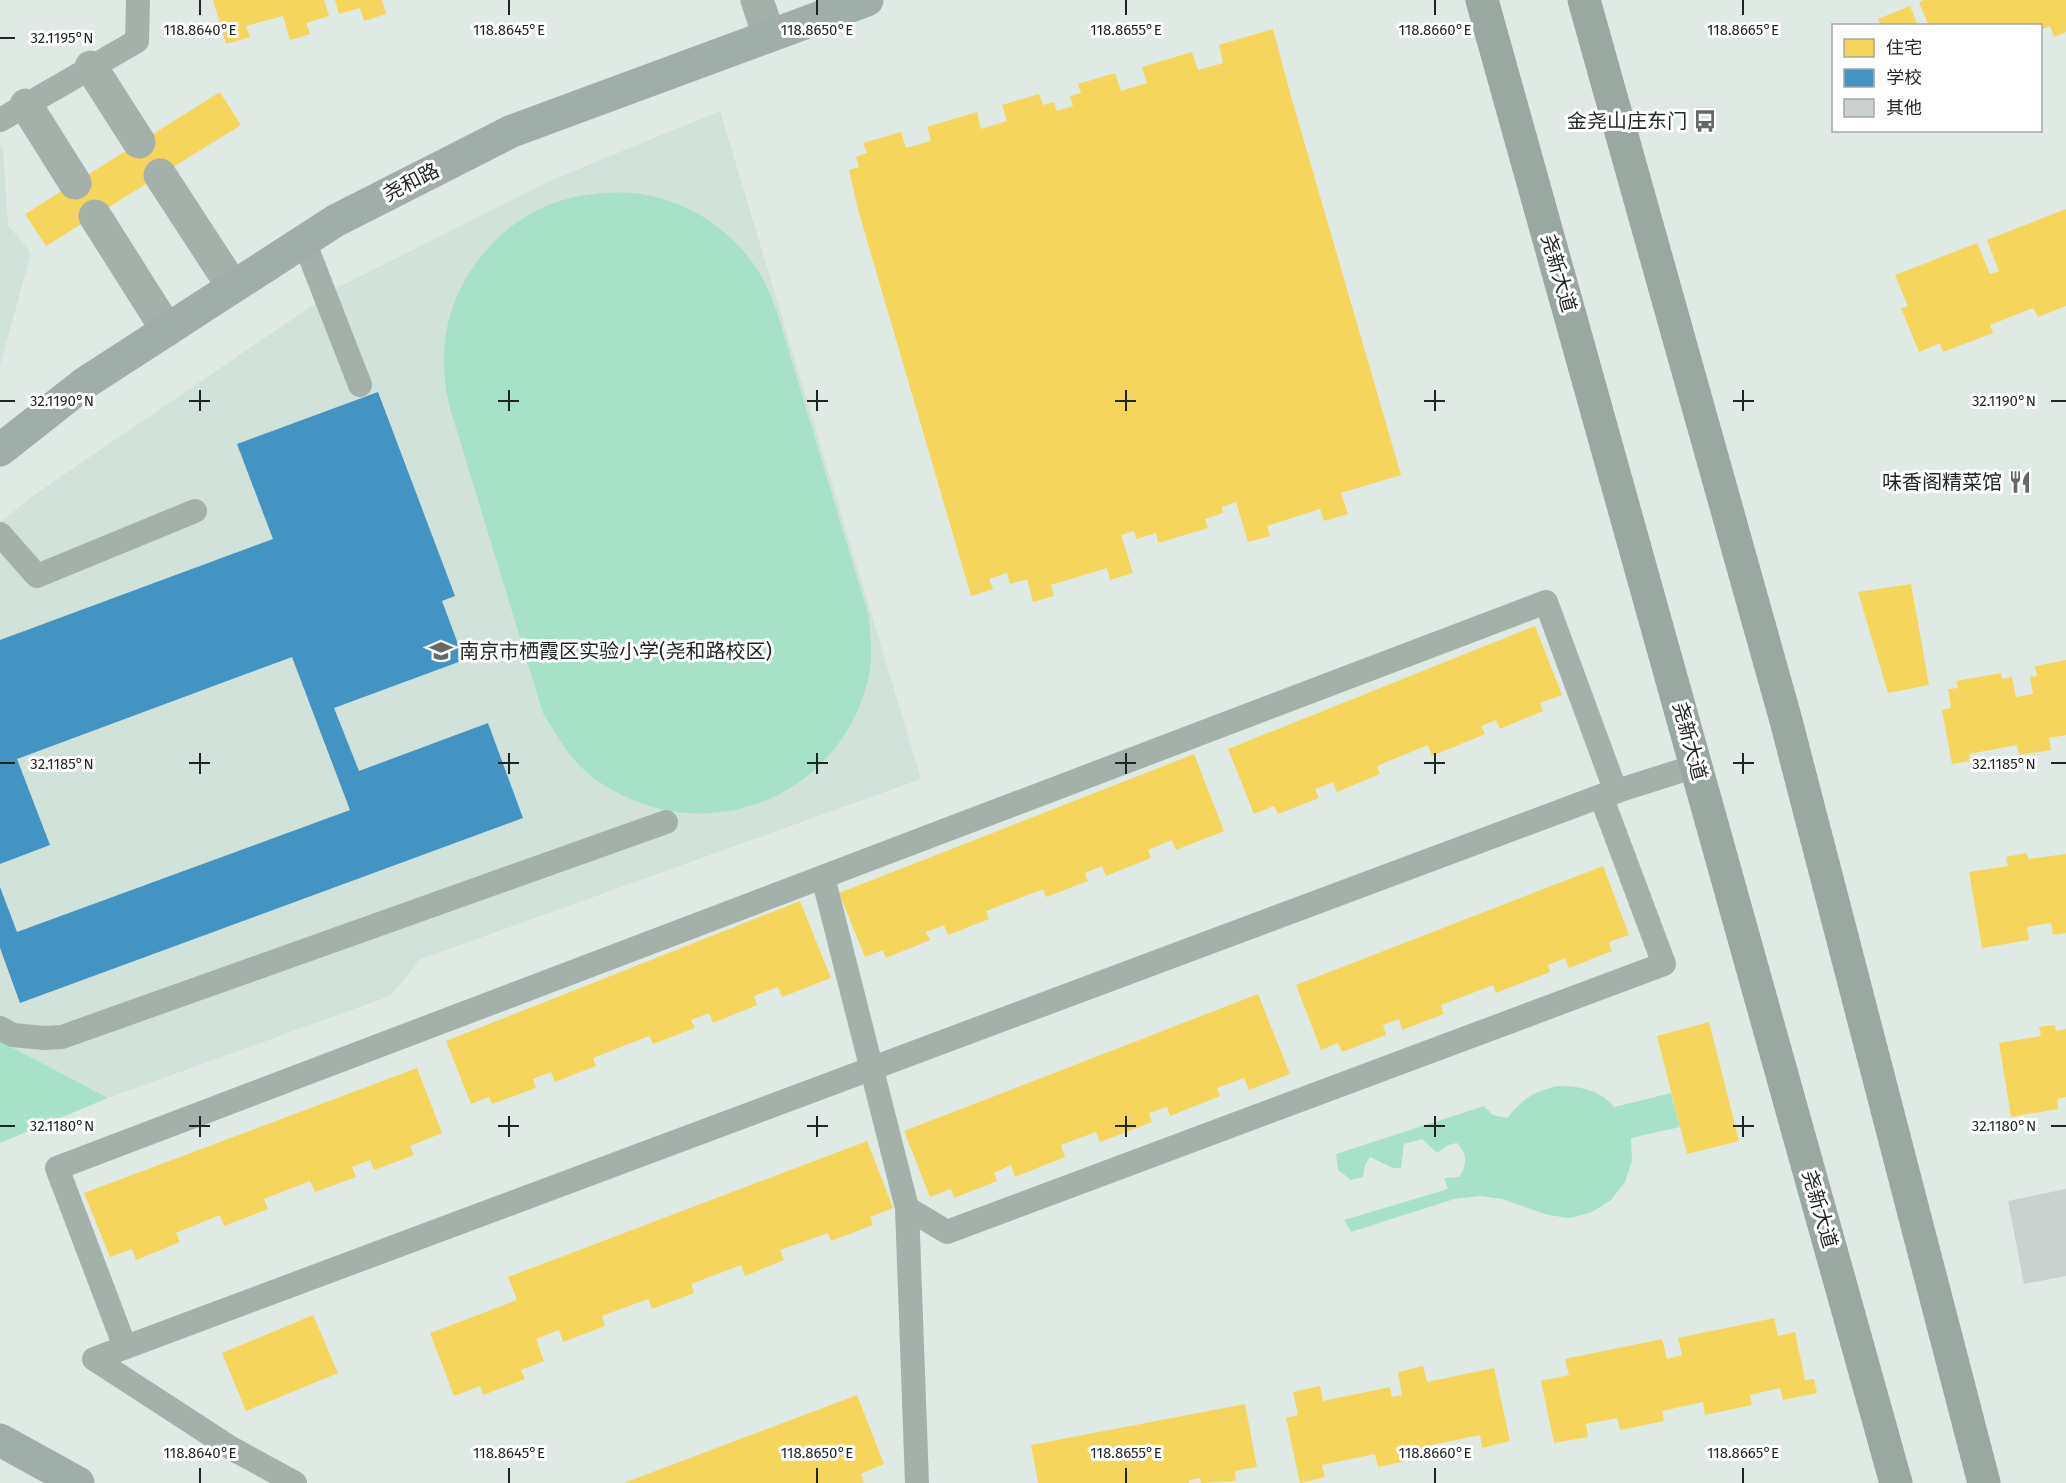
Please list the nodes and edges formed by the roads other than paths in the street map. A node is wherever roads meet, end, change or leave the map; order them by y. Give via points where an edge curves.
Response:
1 (138, 0) edge
2 (757, 0) edge
3 (867, 0) edge
4 (1482, 0) edge
5 (1584, 0) edge
6 (769, 36) junction
7 (91, 67) junction
8 (13, 112) edge
9 (139, 142) dead end
10 (160, 175) dead end
11 (75, 183) dead end
12 (95, 216) dead end
13 (304, 241) junction
14 (232, 287) junction
15 (166, 330) junction
16 (360, 386) dead end
17 (0, 450) edge
18 (195, 511) dead end
19 (0, 534) edge
20 (1696, 766) junction
21 (1608, 794) junction
22 (666, 822) dead end
23 (823, 877) junction
24 (0, 1028) edge
25 (907, 1208) junction
26 (124, 1347) junction
27 (0, 1440) edge
28 (78, 1483) edge
29 (295, 1483) edge
30 (917, 1483) edge
31 (1896, 1483) edge
32 (1984, 1483) edge

1 - 7 lane via 137,41
2 - 6 street
3 - 6 main road, 尧和路
4 - 20 main road, 尧新大道
5 - 32 main road via 1785,717
6 - 13 main road, 尧和路 via 512,131 335,221
7 - 8 lane
7 - 9 street
8 - 11 street
10 - 14 street
12 - 15 street
13 - 14 main road, 尧和路
13 - 16 lane
14 - 15 main road, 尧和路
15 - 17 main road, 尧和路 via 85,383
18 - 19 lane via 38,576
20 - 21 lane
20 - 31 main road, 尧新大道
21 - 23 lane via 1546,602
21 - 25 lane via 1664,964 948,1232
21 - 26 lane
22 - 24 lane via 62,1037 13,1035
23 - 25 lane
23 - 26 lane via 57,1167
25 - 30 lane
26 - 29 lane via 94,1359 231,1448
27 - 28 main road

